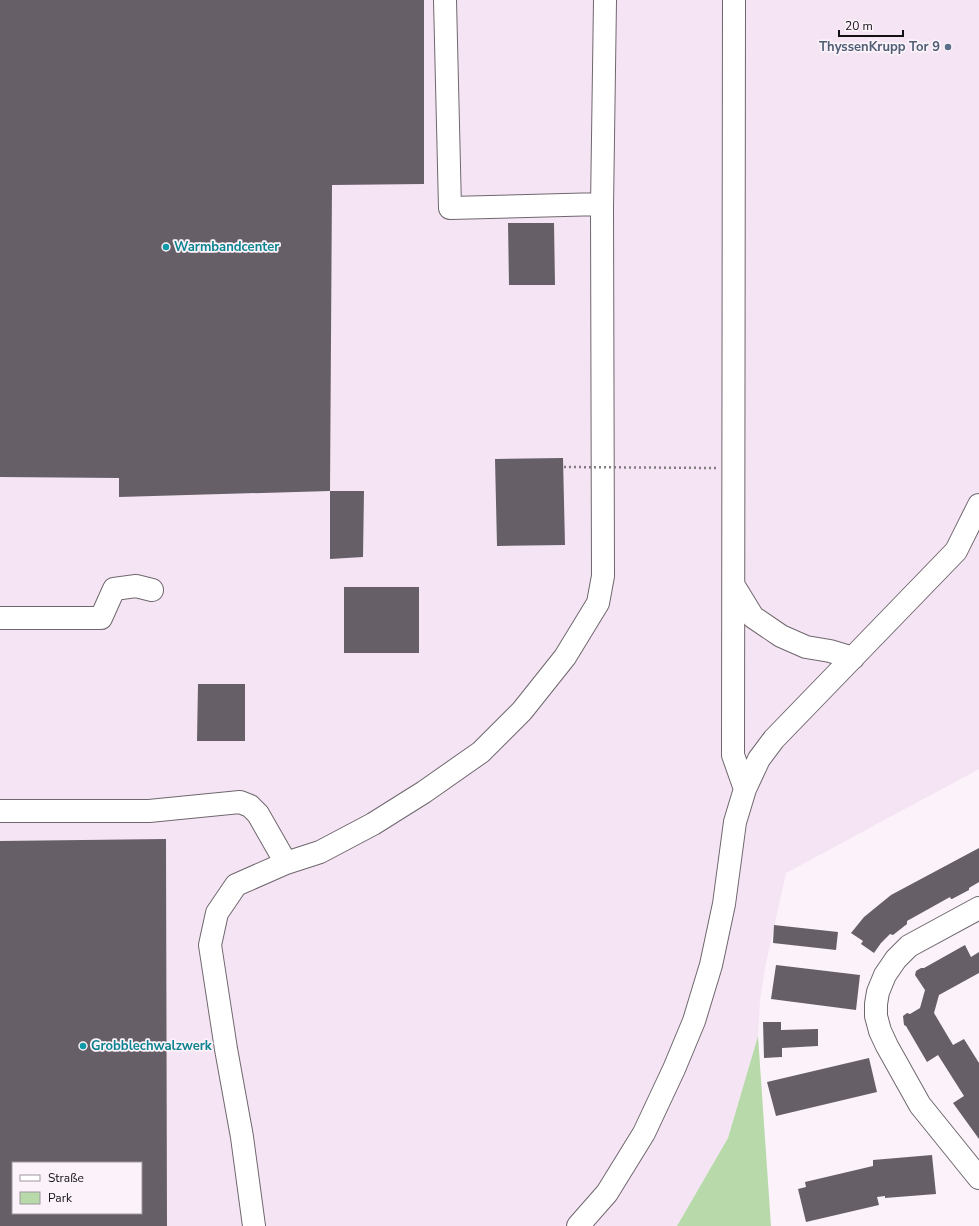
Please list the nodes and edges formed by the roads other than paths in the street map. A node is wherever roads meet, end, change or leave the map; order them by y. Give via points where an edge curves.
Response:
1 (445, 0) edge
2 (605, 0) edge
3 (734, 0) edge
4 (602, 204) junction
5 (979, 505) edge
6 (979, 540) edge
7 (956, 551) junction
8 (734, 586) junction
9 (152, 590) dead end
10 (0, 618) edge
11 (853, 658) junction
12 (745, 789) junction
13 (0, 812) edge
14 (286, 863) junction
15 (979, 908) edge
16 (979, 1178) edge
17 (254, 1226) edge
18 (578, 1226) edge

1 - 4 street via 450,208
2 - 4 street
3 - 8 street
4 - 14 street via 603,576 598,603 565,657 522,711 480,752 373,824 320,852
5 - 7 street
6 - 7 street
7 - 11 street
8 - 11 street via 753,617 781,636 806,647
8 - 12 street via 733,755
9 - 10 street via 136,586 114,589 101,618
11 - 12 street via 774,739 759,759
12 - 18 street via 735,822 724,904 711,965 694,1021 644,1132 607,1193
13 - 14 street via 149,811 240,802 250,806 258,814
14 - 17 street via 236,885 217,913 210,945
15 - 16 street via 909,946 896,959 878,992 876,1016 886,1046 920,1105

